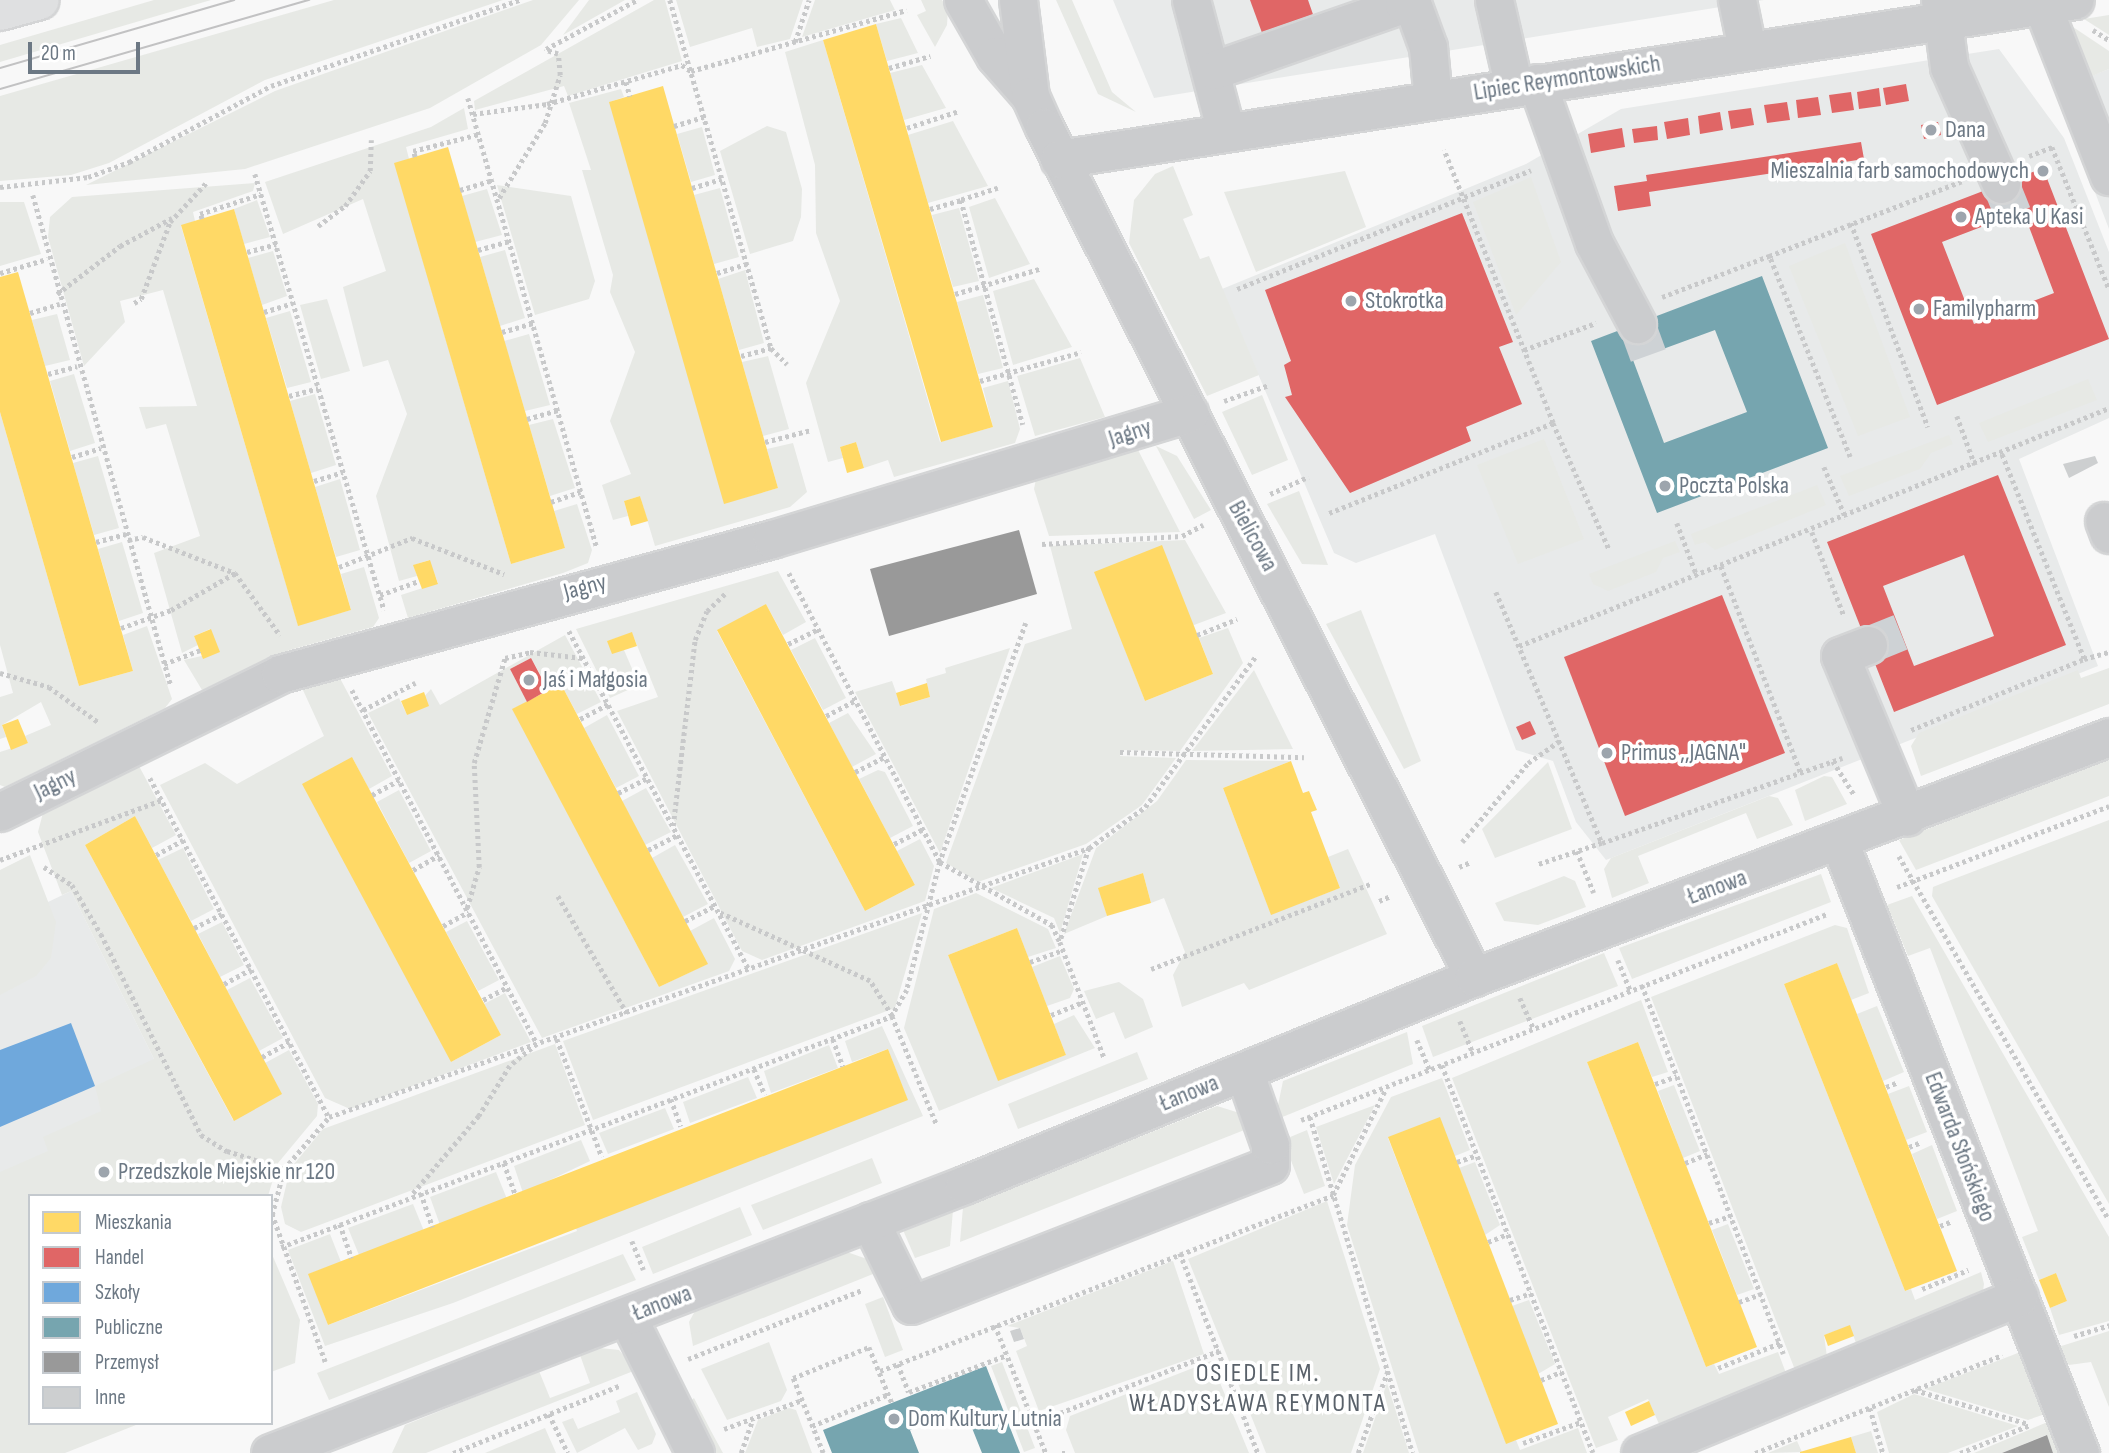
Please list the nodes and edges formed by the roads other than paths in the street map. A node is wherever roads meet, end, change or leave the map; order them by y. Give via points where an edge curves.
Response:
1 (40, 0) edge
2 (962, 0) edge
3 (1018, 0) edge
4 (1191, 0) edge
5 (1494, 0) edge
6 (1737, 0) edge
7 (1415, 3) edge
8 (2059, 3) edge
9 (1941, 10) edge
10 (0, 12) edge
11 (1747, 49) junction
12 (1214, 70) junction
13 (1526, 85) junction
14 (1030, 96) junction
15 (1433, 100) junction
16 (1226, 132) junction
17 (1059, 159) junction
18 (1997, 176) tunnel mouth
19 (2109, 176) edge
20 (1637, 324) tunnel mouth
21 (1189, 413) junction
22 (1868, 645) tunnel mouth
23 (2109, 737) edge
24 (0, 812) edge
25 (1894, 821) junction
26 (1839, 841) junction
27 (1474, 977) junction
28 (1244, 1071) junction
29 (870, 1221) junction
30 (2019, 1297) junction
31 (627, 1317) junction
32 (708, 1442) edge
33 (270, 1453) edge
34 (1640, 1453) edge
35 (2080, 1453) edge

1 - 10 main road
2 - 14 street, Bielicowa via 995,56
3 - 14 street, Bielicowa
4 - 12 street
5 - 13 street
6 - 11 street
7 - 12 street
7 - 15 street via 1429,47
8 - 9 street, Lipiec Reymontowskich
8 - 19 street
9 - 11 street, Lipiec Reymontowskich
9 - 18 street via 1949,67
11 - 13 street, Lipiec Reymontowskich
12 - 16 street
13 - 15 street, Lipiec Reymontowskich
13 - 20 street via 1552,133 1594,243
14 - 17 street, Bielicowa
15 - 16 street, Lipiec Reymontowskich
16 - 17 street, Lipiec Reymontowskich
17 - 21 street, Bielicowa
21 - 24 street, Jagny via 1033,463 280,674 179,723 120,738
21 - 27 street, Bielicowa
22 - 25 street via 1840,656 1876,744
23 - 25 street, Łanowa
25 - 26 street, Łanowa
26 - 27 street, Łanowa
26 - 30 street, Edwarda Słońskiego
27 - 28 street, Łanowa
28 - 29 street, Łanowa
28 - 29 street via 1270,1145 1270,1165 911,1305
29 - 31 street, Łanowa
30 - 34 street
30 - 35 street, Edwarda Słońskiego
31 - 32 street
31 - 33 street, Łanowa

